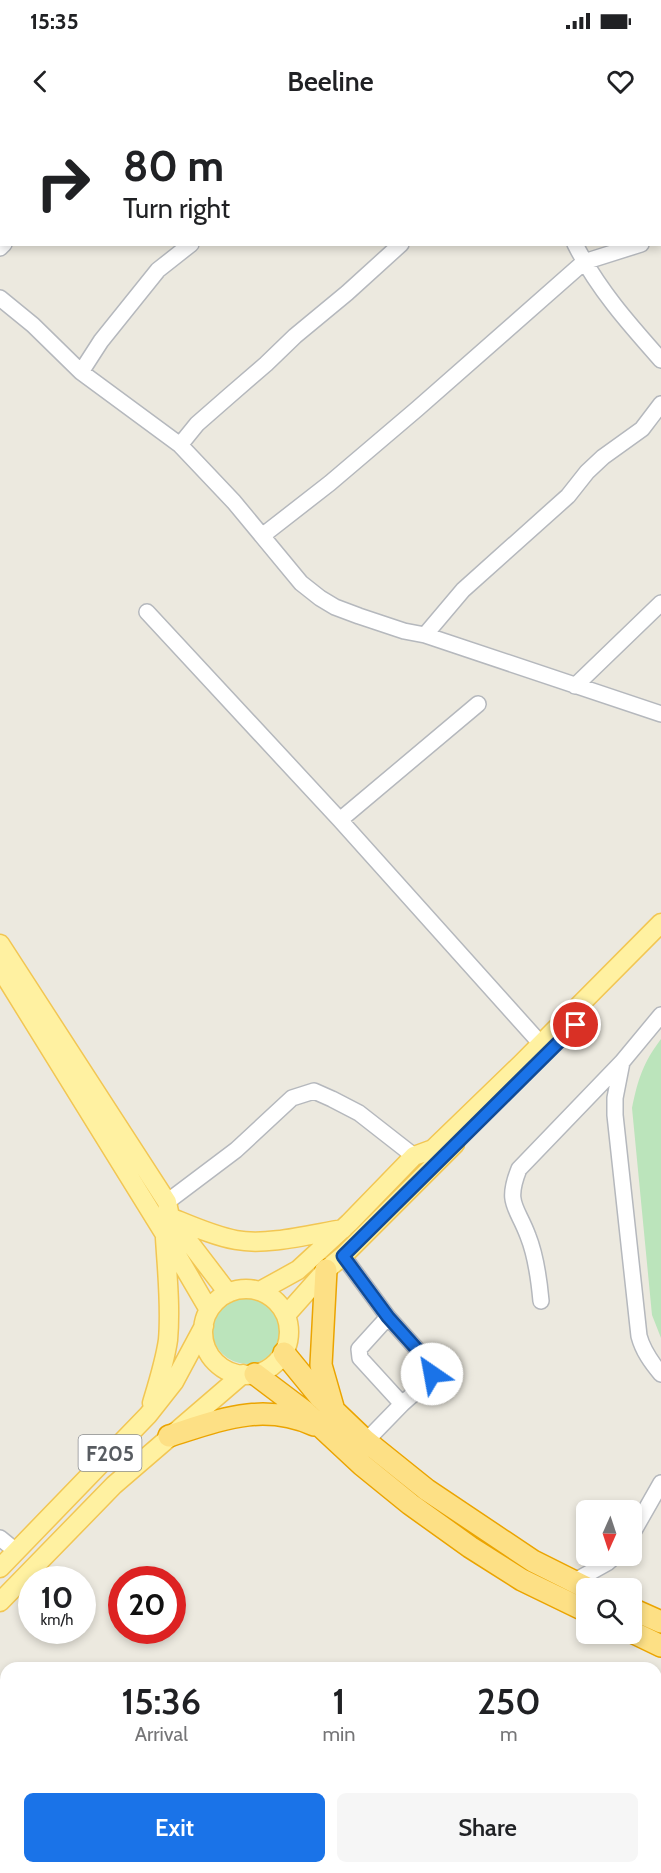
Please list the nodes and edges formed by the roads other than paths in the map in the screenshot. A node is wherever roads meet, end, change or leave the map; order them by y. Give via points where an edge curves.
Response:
1 (188, 246) edge
2 (399, 246) edge
3 (576, 246) edge
4 (635, 246) edge
5 (584, 262) junction
6 (0, 298) edge
7 (661, 360) edge
8 (81, 372) junction
9 (661, 404) edge
10 (180, 445) junction
11 (262, 536) junction
12 (661, 603) edge
13 (147, 612) dead end
14 (425, 635) junction
15 (575, 686) junction
16 (478, 704) dead end
17 (661, 714) edge
18 (340, 820) junction
19 (661, 923) edge
20 (661, 941) edge
21 (0, 944) edge
22 (0, 968) edge
23 (661, 1015) edge
24 (541, 1044) junction
25 (622, 1062) junction
26 (414, 1156) junction
27 (167, 1218) junction
28 (343, 1229) junction
29 (343, 1256) junction
30 (326, 1270) junction
31 (260, 1291) junction
32 (228, 1293) junction
33 (541, 1301) dead end
34 (286, 1315) junction
35 (388, 1317) junction
36 (206, 1318) junction
37 (284, 1353) junction
38 (249, 1374) junction
39 (661, 1374) edge
40 (402, 1404) junction
41 (334, 1410) junction
42 (148, 1415) junction
43 (324, 1429) junction
44 (169, 1436) junction
45 (366, 1441) junction
46 (661, 1483) edge
47 (642, 1516) edge
48 (0, 1538) edge
49 (16, 1551) junction
50 (603, 1566) edge
51 (0, 1568) edge
52 (589, 1578) edge
53 (576, 1583) edge
54 (0, 1602) edge
55 (576, 1606) edge
56 (642, 1613) edge
57 (661, 1622) edge
58 (642, 1637) edge
59 (661, 1646) edge

1 - 8 street via 158,270
2 - 10 street via 197,424
3 - 5 street
4 - 5 street
5 - 7 street via 621,316
5 - 11 street via 409,416
6 - 8 street
8 - 10 street
9 - 14 street via 642,429 603,457 568,496 463,590
10 - 11 street
11 - 14 street via 301,583 320,598 359,616
12 - 15 street
13 - 18 street
14 - 15 street
15 - 17 street
16 - 18 street
18 - 24 street
19 - 24 main road
20 - 29 main road
21 - 27 main road
22 - 27 main road
23 - 25 street
24 - 26 main road via 433,1149
25 - 33 street via 519,1169 513,1185 514,1207 529,1236
25 - 39 street via 615,1115 639,1336
26 - 27 street via 359,1113 314,1091 292,1098
26 - 28 main road
27 - 28 main road via 238,1240 274,1240
27 - 32 main road
27 - 36 main road
27 - 42 main road via 168,1340
28 - 31 main road via 298,1270
29 - 30 main road
29 - 35 street
30 - 34 main road
30 - 41 highway via 321,1365
31 - 32 main road
31 - 34 main road via 280,1305
32 - 36 main road, F205 via 217,1300
34 - 37 main road via 289,1335
35 - 40 street via 359,1349 359,1354
35 - 40 street via 432,1366 429,1380
36 - 38 main road via 204,1340 209,1353 230,1371
36 - 42 main road, F205 via 174,1382
37 - 38 main road, F205 via 266,1370
37 - 41 highway
38 - 43 highway
38 - 44 main road, F205
40 - 45 street
41 - 45 highway
42 - 49 main road, F205
43 - 44 highway via 278,1414 247,1414
43 - 55 highway via 410,1504 470,1547 522,1580
44 - 54 main road, F205 via 114,1485
45 - 53 highway via 427,1490 533,1561
46 - 47 street
48 - 49 street
49 - 51 main road, F205
50 - 52 street
56 - 57 highway
58 - 59 highway

